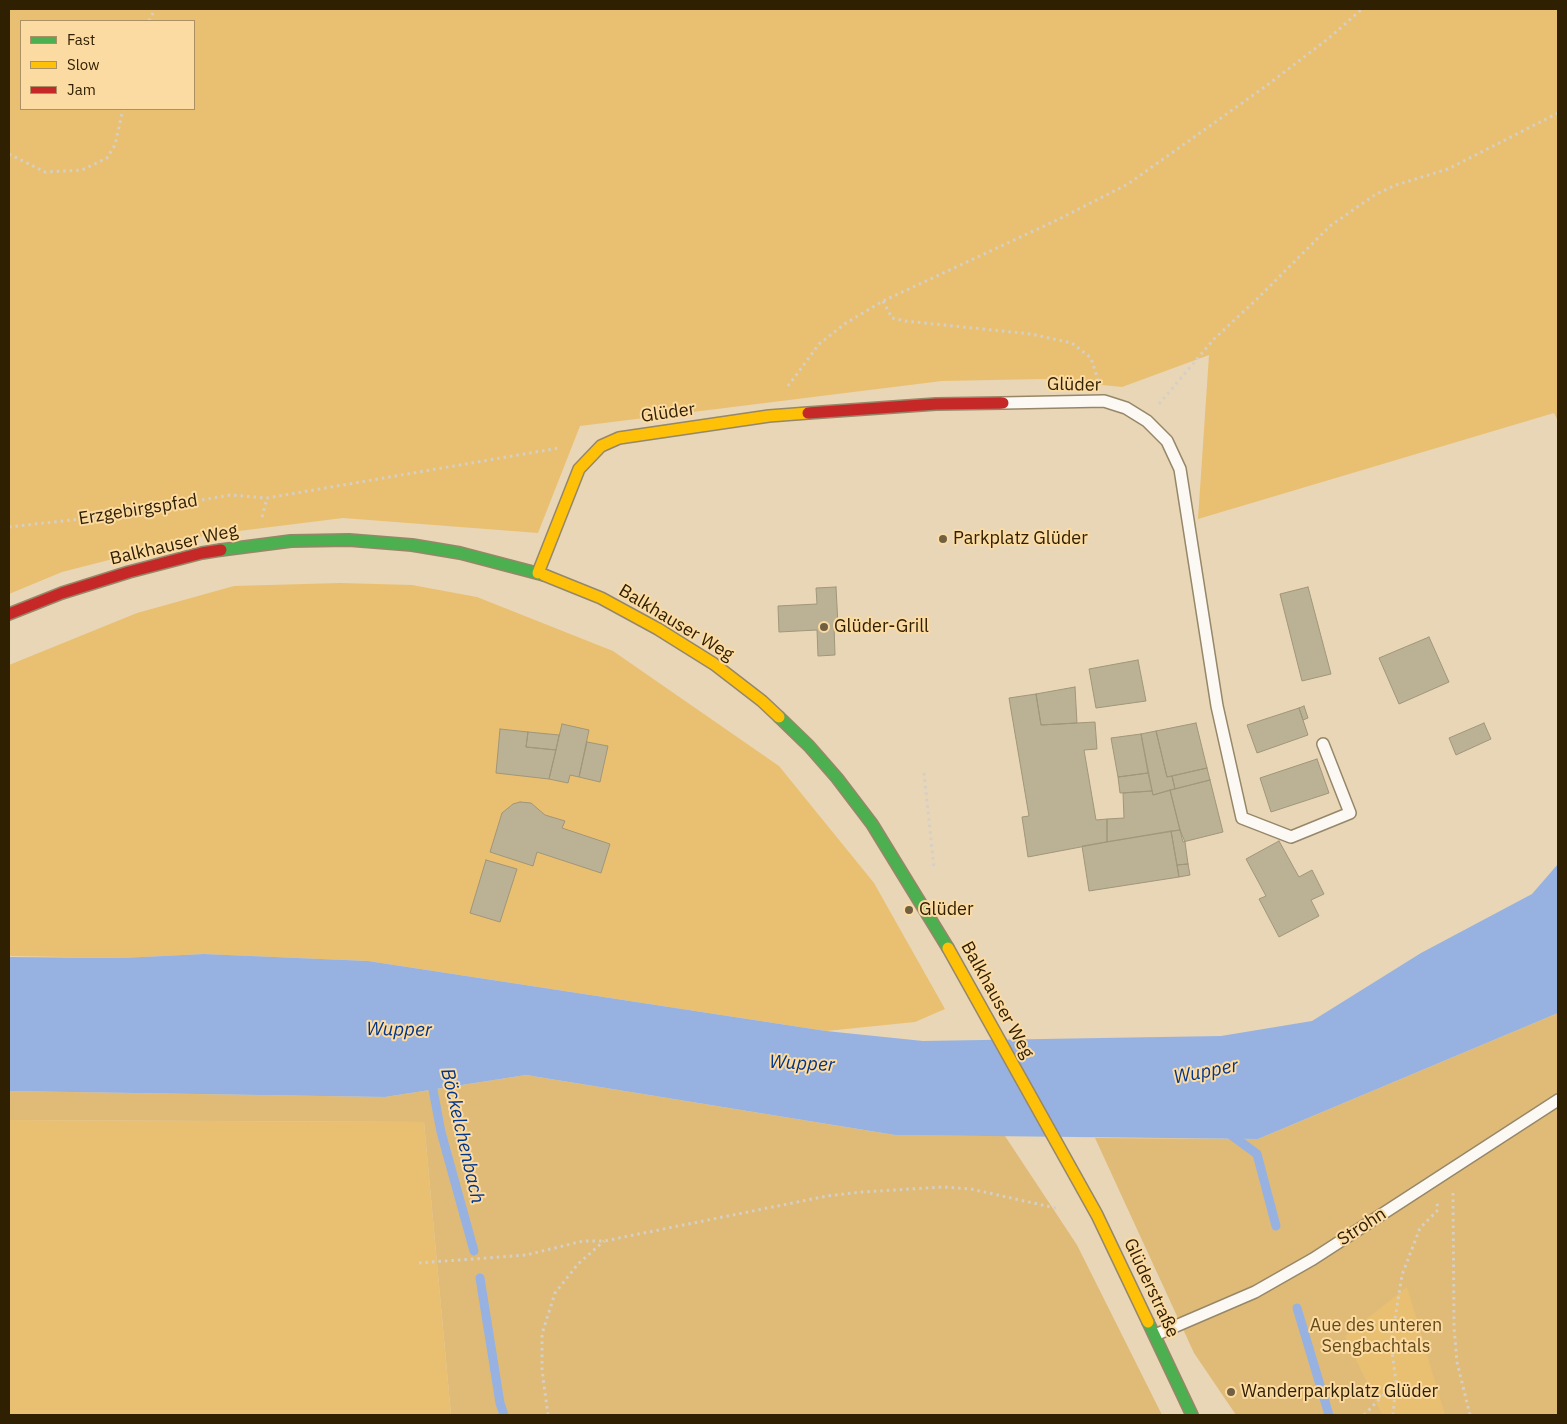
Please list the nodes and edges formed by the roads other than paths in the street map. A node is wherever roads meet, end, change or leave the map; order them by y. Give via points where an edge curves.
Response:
1 (1002, 403) joint
2 (538, 573) junction
3 (9, 614) edge
4 (1323, 744) dead end
5 (1558, 1100) edge
6 (1077, 1176) joint
7 (1155, 1335) junction
8 (1192, 1415) edge

1 - 2 main road, Glüder via 769,416 619,438 601,446 579,470
1 - 4 lane, Glüder via 1104,401 1126,408 1147,421 1167,441 1180,469 1217,706 1242,818 1291,837 1350,813
2 - 3 main road, Balkhauser Weg via 460,553 412,545 349,540 291,541 202,553 62,593
2 - 6 main road, Balkhauser Weg via 600,598 658,628 714,664 762,701 838,778 911,885
5 - 7 lane, Strohn via 1312,1259 1255,1292
6 - 7 main road, Glüderstraße
7 - 8 main road, Glüderstraße

